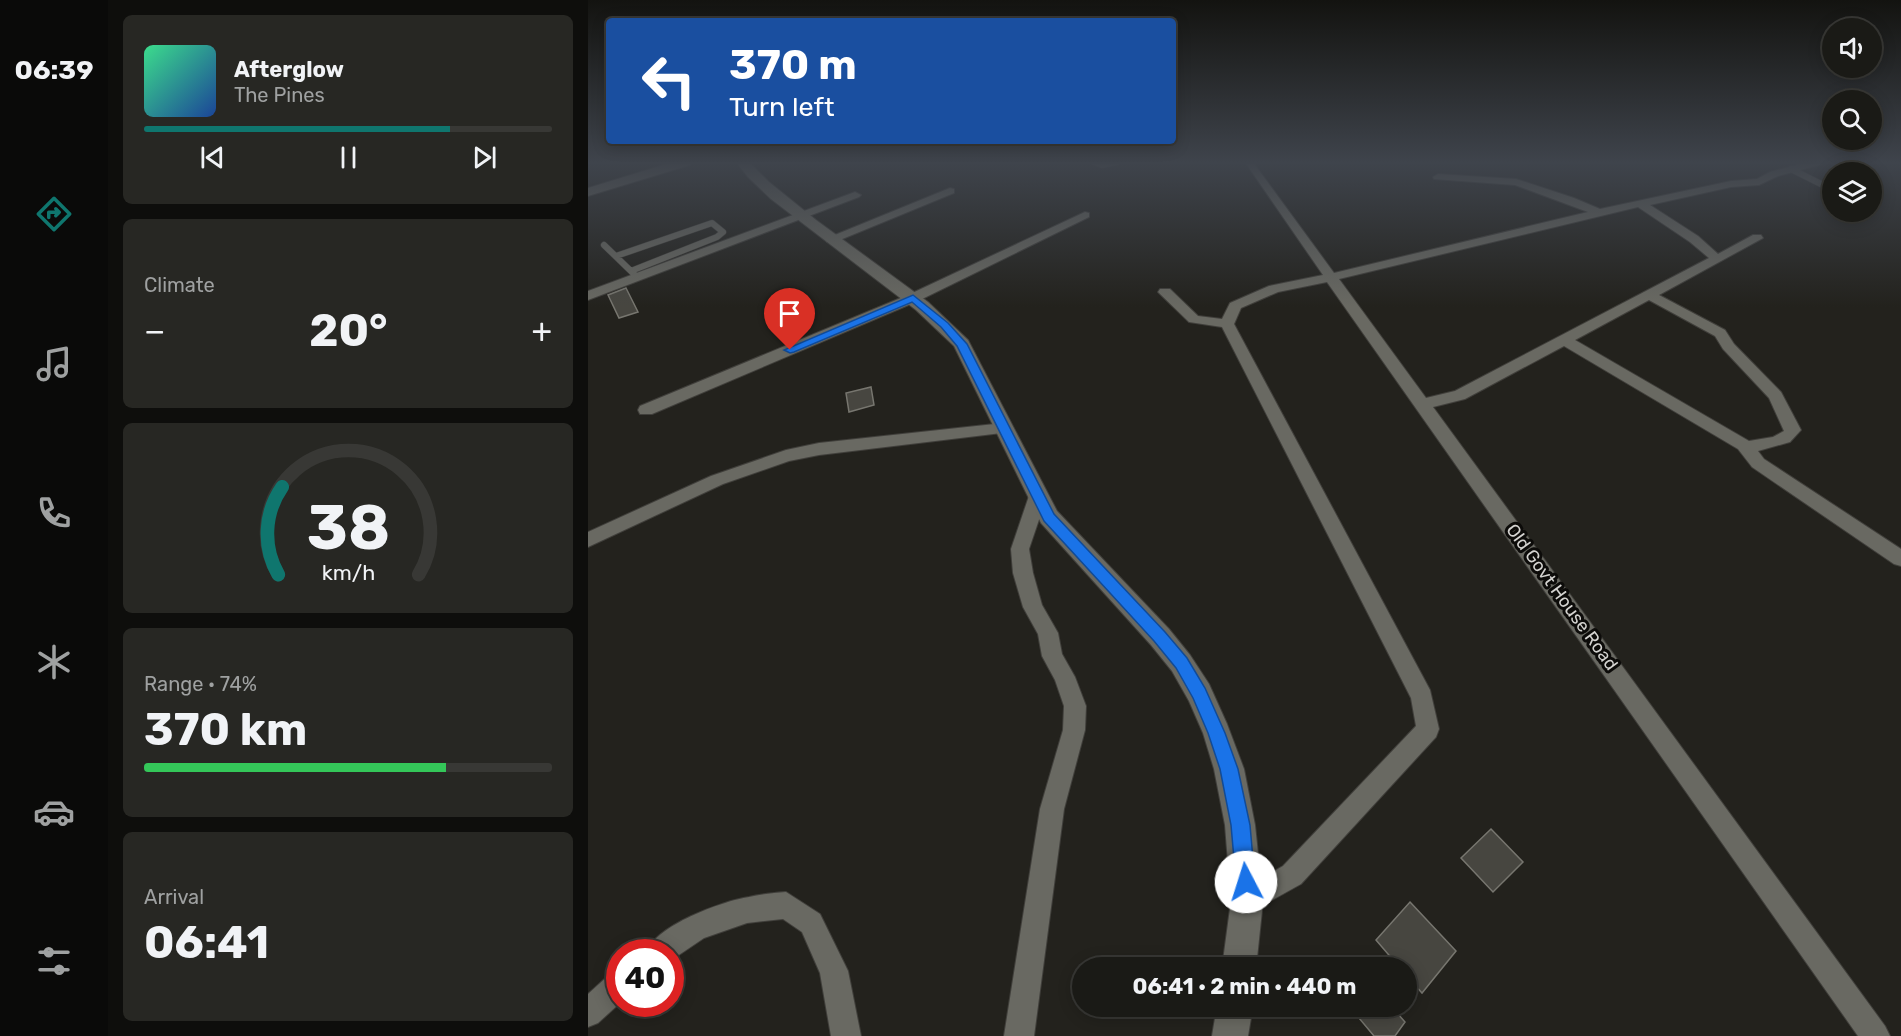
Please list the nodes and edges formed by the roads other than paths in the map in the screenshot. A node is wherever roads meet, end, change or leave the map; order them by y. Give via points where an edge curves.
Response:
1 (794, 210) edge
2 (813, 210) edge
3 (902, 210) edge
4 (1284, 210) edge
5 (1593, 210) edge
6 (1611, 210) edge
7 (1651, 210) edge
8 (1599, 213) junction
9 (800, 215) junction
10 (1085, 215) dead end
11 (1757, 238) dead end
12 (831, 239) junction
13 (604, 245) dead end
14 (616, 256) junction
15 (1717, 259) junction
16 (634, 274) junction
17 (1332, 277) junction
18 (1165, 292) dead end
19 (1649, 295) junction
20 (588, 296) edge
21 (913, 298) junction
22 (1227, 324) junction
23 (1565, 340) junction
24 (1424, 404) junction
25 (646, 411) dead end
26 (1004, 428) junction
27 (1745, 447) junction
28 (1038, 496) junction
29 (588, 540) edge
30 (1901, 559) edge
31 (1247, 901) junction
32 (679, 939) edge
33 (1240, 957) edge
34 (606, 997) edge
35 (588, 1013) edge
36 (1233, 1017) edge
37 (846, 1036) edge
38 (1019, 1036) edge
39 (1230, 1036) edge
40 (1875, 1036) edge

1 - 9 street
2 - 9 street
3 - 12 street
4 - 17 street, Old Govt House Road
5 - 8 street
6 - 8 street
7 - 15 street
8 - 17 street
9 - 12 street
9 - 16 street
10 - 21 street
11 - 15 street
12 - 21 street
13 - 14 lane
14 - 16 lane
14 - 16 lane via 712,223 723,232
15 - 19 street
16 - 20 street
17 - 22 street via 1274,289 1235,306
17 - 24 street, Old Govt House Road
18 - 22 street via 1194,320
19 - 23 street
19 - 27 street via 1720,333 1776,396 1793,430 1777,441
21 - 25 street
21 - 26 street via 962,344
22 - 31 street via 1422,697 1428,729 1292,875
23 - 24 street via 1460,395
23 - 27 street
24 - 40 street, Old Govt House Road
26 - 28 street
26 - 29 street via 786,456 717,480
27 - 30 street via 1758,463
28 - 31 street via 1049,517 1160,637 1199,693 1229,769 1240,825
28 - 38 street via 1020,549 1022,565 1034,607 1048,633 1052,656 1075,706 1074,730 1052,810
31 - 33 street
32 - 37 street via 697,927 747,910 786,905 811,923 834,971
34 - 35 street
36 - 39 street

